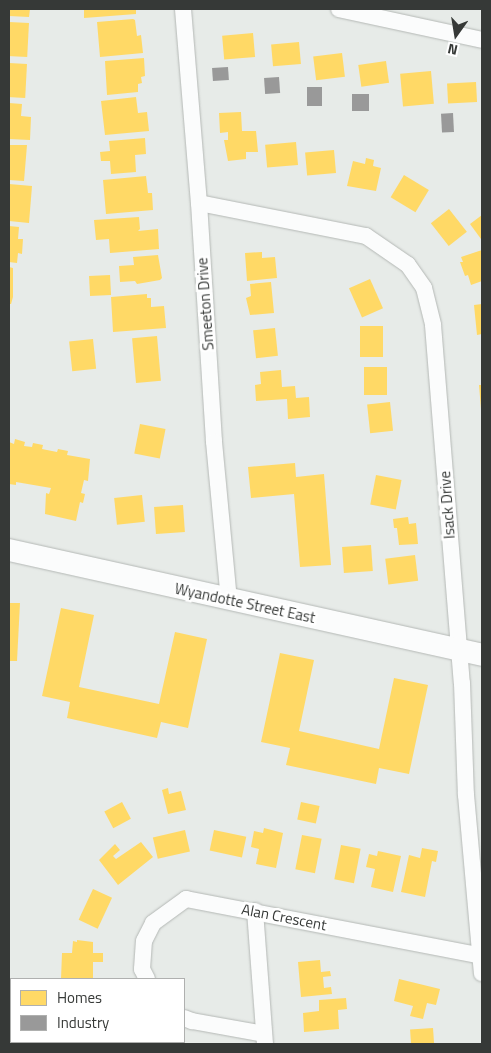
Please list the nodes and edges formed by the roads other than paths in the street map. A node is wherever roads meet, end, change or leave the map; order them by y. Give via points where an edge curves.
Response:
1 (183, 9) edge
2 (339, 9) edge
3 (482, 40) edge
4 (199, 203) junction
5 (9, 550) edge
6 (229, 600) junction
7 (458, 649) junction
8 (482, 655) edge
9 (255, 911) junction
10 (481, 956) junction
11 (482, 972) edge
12 (146, 978) edge
13 (185, 1018) edge
14 (264, 1039) edge

1 - 4 street, Smeeton Drive
2 - 3 street
4 - 6 street, Smeeton Drive via 214,442
4 - 7 street, Isack Drive via 366,236 408,265 424,288 433,325
5 - 6 street, Wyandotte Street East
6 - 7 street, Wyandotte Street East
7 - 8 street, Wyandotte Street East
7 - 10 street, Isack Drive via 466,795
9 - 10 street, Alan Crescent
9 - 12 street, Alan Crescent via 186,900 153,923 144,941 142,969
9 - 14 street
10 - 11 street, Isack Drive
13 - 14 street

